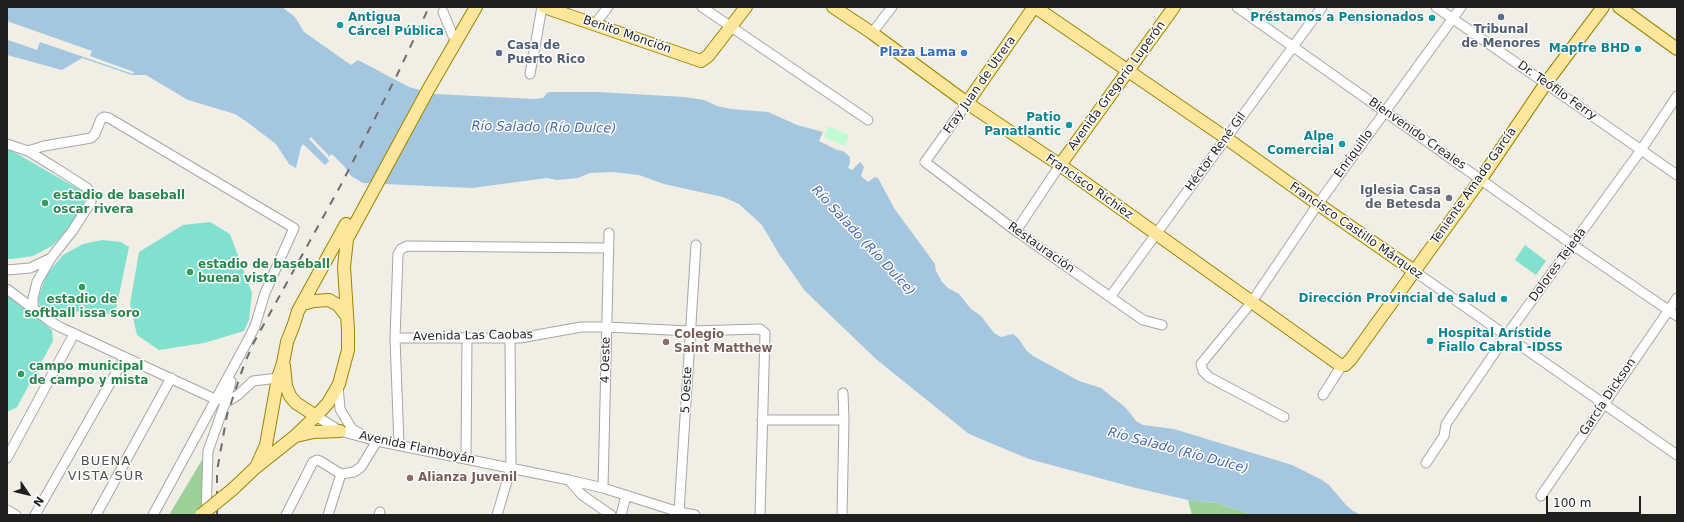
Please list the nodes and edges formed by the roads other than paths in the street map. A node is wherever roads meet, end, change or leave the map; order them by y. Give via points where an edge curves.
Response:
1 (468, 7) edge
2 (476, 7) edge
3 (543, 7) edge
4 (608, 7) edge
5 (702, 7) edge
6 (746, 7) edge
7 (833, 7) edge
8 (892, 7) edge
9 (1034, 7) edge
10 (1174, 7) edge
11 (1237, 7) edge
12 (1322, 7) edge
13 (1436, 7) edge
14 (1461, 7) edge
15 (1602, 7) edge
16 (1619, 7) edge
17 (443, 12) dead end
18 (1453, 19) junction
19 (595, 24) junction
20 (731, 27) junction
21 (872, 34) junction
22 (453, 36) junction
23 (1294, 46) junction
24 (1677, 49) edge
25 (1128, 72) junction
26 (530, 74) dead end
27 (1546, 83) junction
28 (425, 90) junction
29 (1677, 96) edge
30 (967, 103) junction
31 (1385, 111) junction
32 (868, 120) dead end
33 (1226, 138) junction
34 (7, 144) edge
35 (1641, 150) junction
36 (28, 151) junction
37 (925, 162) joint
38 (1060, 165) junction
39 (1677, 175) edge
40 (1481, 179) junction
41 (365, 200) junction
42 (1318, 204) junction
43 (1016, 231) junction
44 (609, 232) dead end
45 (1156, 234) junction
46 (696, 245) dead end
47 (1573, 246) junction
48 (608, 248) junction
49 (51, 258) junction
50 (7, 270) edge
51 (1414, 271) junction
52 (7, 289) edge
53 (1110, 297) junction
54 (1677, 298) edge
55 (1250, 302) junction
56 (303, 304) junction
57 (33, 309) junction
58 (1668, 309) junction
59 (346, 315) junction
60 (1677, 316) edge
61 (1162, 325) dead end
62 (606, 327) junction
63 (690, 331) junction
64 (74, 334) junction
65 (1506, 336) junction
66 (395, 338) junction
67 (467, 338) junction
68 (510, 338) junction
69 (125, 357) junction
70 (283, 363) junction
71 (1344, 365) junction
72 (171, 378) junction
73 (278, 378) junction
74 (338, 384) junction
75 (843, 393) dead end
76 (1323, 395) dead end
77 (221, 401) junction
78 (1603, 404) junction
79 (316, 416) junction
80 (1284, 417) dead end
81 (762, 420) junction
82 (844, 420) junction
83 (340, 431) junction
84 (294, 437) junction
85 (373, 440) junction
86 (399, 445) junction
87 (1677, 455) edge
88 (7, 458) edge
89 (466, 459) junction
90 (1426, 463) dead end
91 (255, 468) junction
92 (511, 468) junction
93 (341, 474) junction
94 (569, 480) junction
95 (603, 488) junction
96 (626, 496) junction
97 (1541, 496) dead end
98 (7, 510) edge
99 (680, 512) junction
100 (16, 515) edge
101 (35, 515) edge
102 (96, 515) edge
103 (152, 515) edge
104 (201, 515) edge
105 (206, 515) edge
106 (286, 515) edge
107 (328, 515) edge
108 (497, 515) edge
109 (611, 515) edge
110 (621, 515) edge
111 (695, 515) edge
112 (760, 515) edge
113 (842, 515) edge

1 - 22 main road
2 - 28 main road
3 - 19 main road, Benito Monción
3 - 26 street
4 - 19 street
5 - 20 street
6 - 20 main road
7 - 21 main road, Francisco Richiez
8 - 21 street
9 - 25 main road, Francisco Castillo Márquez
9 - 30 main road, Fray Juan de Utrera
10 - 25 main road, Avenida Gregorio Luperón
11 - 23 street, Bienvenido Creales
12 - 23 street, Héctor René Gil
13 - 18 street, Dr. Teófilo Ferry
14 - 18 street, Enriquillo
15 - 27 main road, Teniente Amado García
16 - 24 main road
17 - 22 street
18 - 27 street, Dr. Teófilo Ferry
18 - 31 street, Enriquillo
19 - 20 main road, Benito Monción via 699,61 708,56
20 - 32 street
21 - 30 main road, Francisco Richiez
22 - 28 main road
23 - 31 street, Bienvenido Creales
23 - 33 street, Héctor René Gil
25 - 33 main road, Francisco Castillo Márquez
25 - 38 main road, Avenida Gregorio Luperón
27 - 35 street, Dr. Teófilo Ferry
27 - 40 main road, Teniente Amado García
28 - 41 main road
29 - 35 street, Dolores Tejeda
30 - 37 street, Fray Juan de Utrera
30 - 38 main road, Francisco Richiez
31 - 40 street, Bienvenido Creales
31 - 42 street, Enriquillo
33 - 42 main road, Francisco Castillo Márquez
33 - 45 street, Héctor René Gil
34 - 36 street
35 - 39 street, Dr. Teófilo Ferry
35 - 47 street, Dolores Tejeda
36 - 49 street via 87,188 91,194 91,202
36 - 77 street via 91,138 101,118 109,118 294,228 265,293 255,326
37 - 43 street, Restauración
38 - 43 street
38 - 45 main road, Francisco Richiez
40 - 47 street, Bienvenido Creales
40 - 51 main road, Teniente Amado García
41 - 56 main road
41 - 59 main road via 347,239 344,267
42 - 51 main road, Francisco Castillo Márquez
42 - 55 street, Enriquillo
43 - 53 street, Restauración
44 - 48 street, 4 Oeste
45 - 53 street, Héctor René Gil
45 - 55 main road, Francisco Richiez
46 - 63 street, 5 Oeste
47 - 58 street, Bienvenido Creales
47 - 65 street, Dolores Tejeda
48 - 62 street, 4 Oeste
48 - 66 street via 407,246 398,254
49 - 50 street via 30,268
49 - 57 street via 37,282
51 - 65 street, Francisco Castillo Márquez
51 - 71 main road, Teniente Amado García
52 - 57 street
53 - 61 street, Restauración via 1143,320
54 - 58 street, García Dickson
55 - 71 main road, Francisco Richiez via 1340,365
55 - 80 street, Enriquillo via 1201,364 1203,371 1209,377
56 - 59 main road via 314,300 329,300 338,304
56 - 70 main road via 287,342
57 - 64 street
58 - 60 street, Bienvenido Creales
58 - 78 street, García Dickson
59 - 74 main road via 348,350
62 - 63 street, Avenida Las Caobas
62 - 68 street, Avenida Las Caobas via 581,327 531,337
62 - 95 street, 4 Oeste
63 - 81 street, Avenida Las Caobas via 760,329 765,333
63 - 99 street, 5 Oeste
64 - 69 street
64 - 88 street
65 - 78 street, Francisco Castillo Márquez
65 - 90 street, Dolores Tejeda via 1446,424 1444,436
66 - 67 street, Avenida Las Caobas
66 - 86 street
67 - 68 street, Avenida Las Caobas
67 - 89 street
68 - 92 street
69 - 72 street
69 - 101 street
70 - 73 main road
70 - 79 main road via 290,396 296,404
71 - 76 street
72 - 77 street
72 - 102 street
73 - 77 street via 253,381 238,395
73 - 91 main road via 266,445
74 - 79 main road via 328,403
74 - 85 street via 340,409 345,418 352,429
75 - 82 street
77 - 103 street
77 - 105 street via 208,451
78 - 87 street, Francisco Castillo Márquez
78 - 97 street, García Dickson
79 - 83 street, Avenida Flamboyán
79 - 84 main road
81 - 82 street
81 - 112 street
82 - 113 street
83 - 84 main road via 314,432
83 - 85 street, Avenida Flamboyán
84 - 91 main road
85 - 86 street, Avenida Flamboyán
85 - 93 street via 360,467 354,472
86 - 89 street, Avenida Flamboyán
89 - 92 street, Avenida Flamboyán
91 - 104 main road, bridge
92 - 94 street, Avenida Flamboyán
92 - 108 street
93 - 106 street via 320,461 313,462
93 - 107 street
94 - 95 street, Avenida Flamboyán
94 - 109 street via 582,495
95 - 96 street, Avenida Flamboyán
96 - 99 street, Avenida Flamboyán
96 - 110 street
98 - 100 street
99 - 111 street, Avenida Flamboyán

